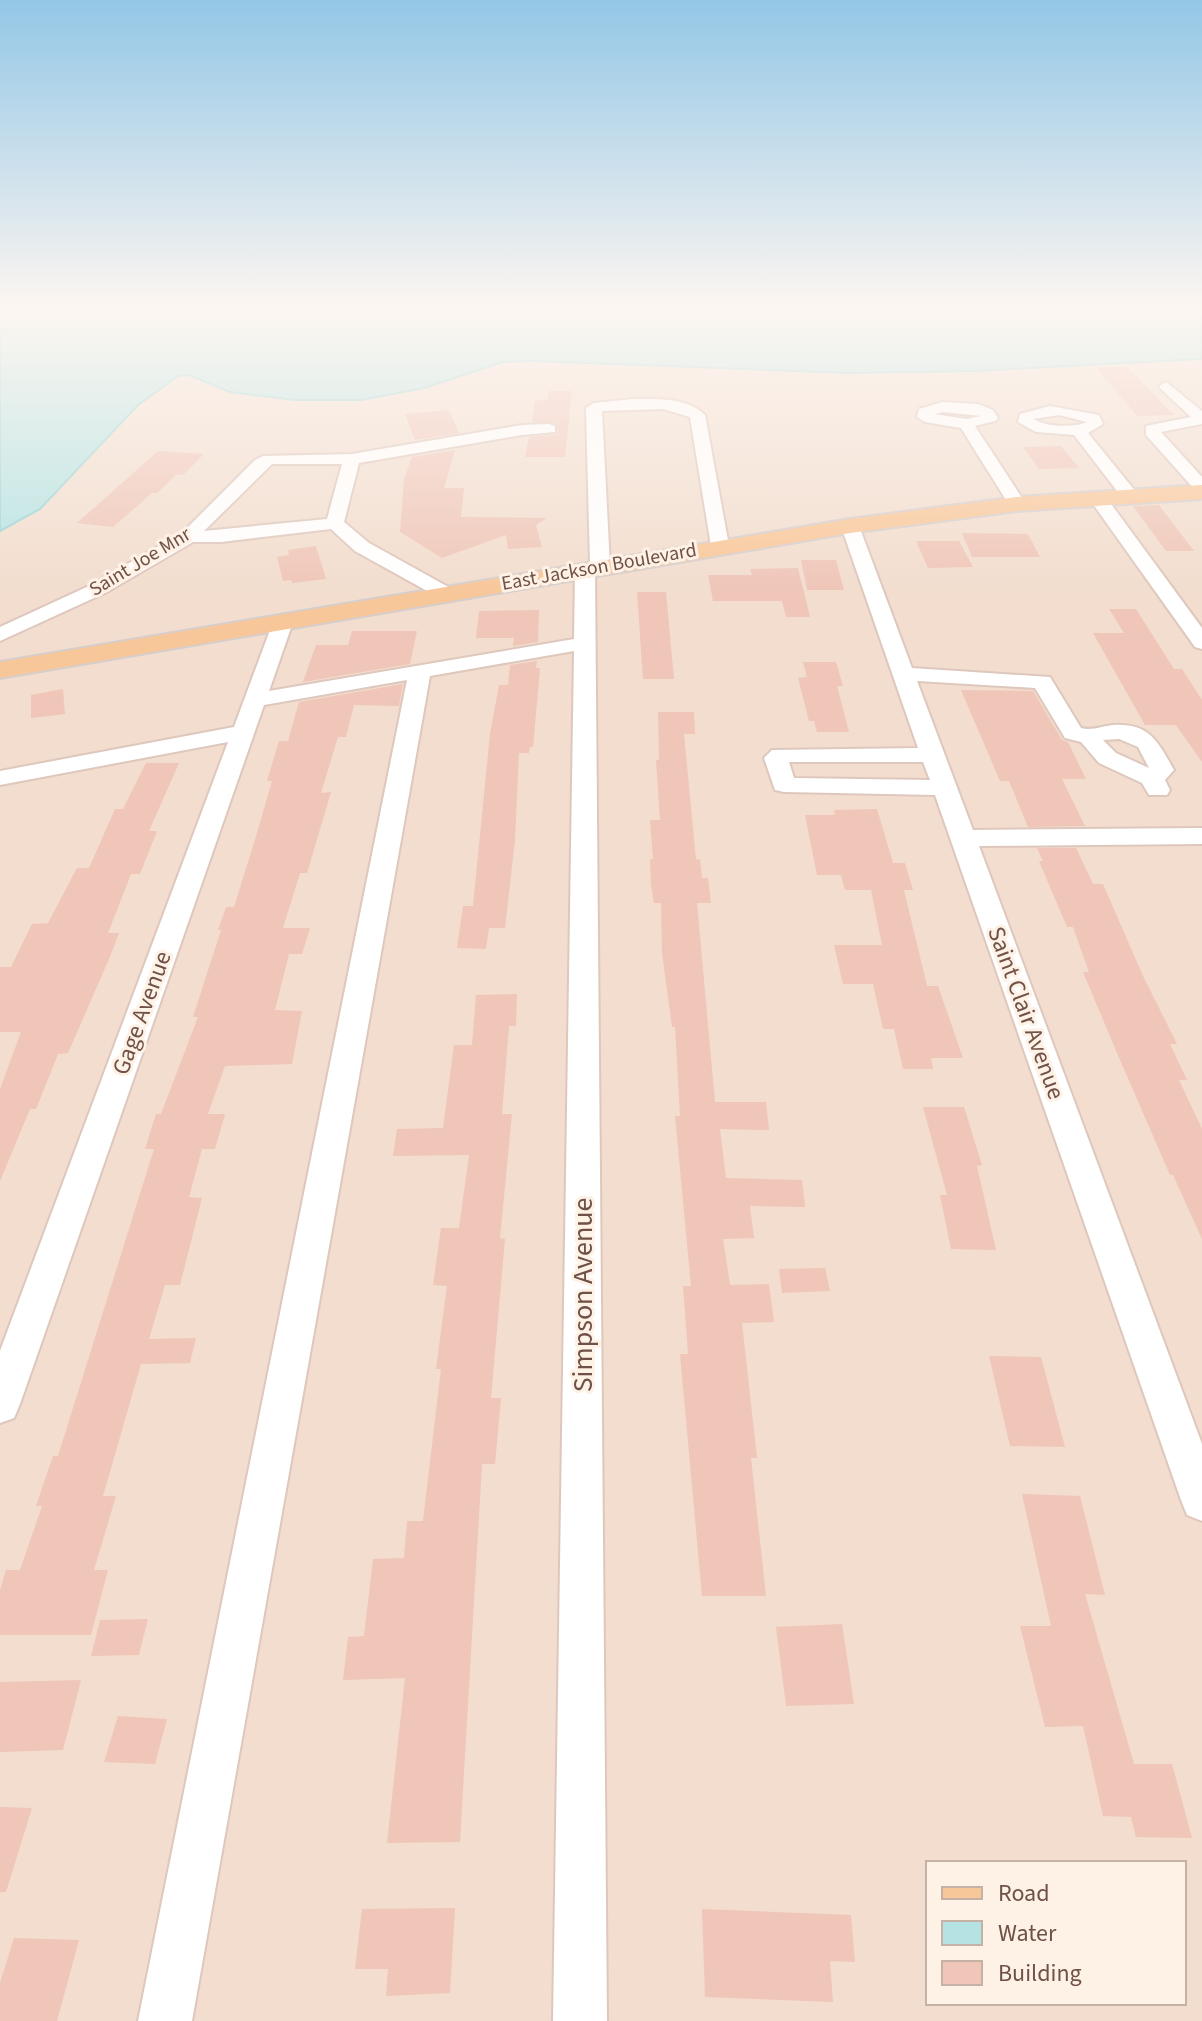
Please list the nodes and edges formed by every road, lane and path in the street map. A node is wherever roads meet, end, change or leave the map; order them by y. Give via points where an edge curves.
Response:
1 (649, 405) edge
2 (673, 405) edge
3 (1187, 405) edge
4 (966, 424) dead end
5 (549, 429) dead end
6 (1079, 431) dead end
7 (352, 459) junction
8 (1202, 489) edge
9 (1130, 496) junction
10 (1097, 497) junction
11 (1017, 504) junction
12 (335, 523) junction
13 (850, 526) junction
14 (189, 536) junction
15 (720, 546) junction
16 (593, 568) junction
17 (445, 593) junction
18 (283, 622) junction
19 (0, 635) edge
20 (585, 643) junction
21 (1202, 643) edge
22 (0, 670) edge
23 (420, 671) junction
24 (904, 674) junction
25 (255, 700) junction
26 (243, 732) junction
27 (1090, 737) junction
28 (933, 755) junction
29 (0, 778) edge
30 (945, 788) junction
31 (1202, 836) edge
32 (963, 838) junction
33 (0, 1404) edge
34 (1202, 1500) edge
35 (165, 2021) edge
36 (580, 2021) edge

1 - 16 street, Simpson Avenue via 594,408
2 - 15 street, Simpson Avenue via 688,407 697,415
3 - 8 street via 1202,419 1152,429
4 - 11 street
5 - 7 street, Saint Joe Mnr
6 - 9 street
7 - 12 street
7 - 14 street, Saint Joe Mnr via 269,459
8 - 9 main road, East Jackson Boulevard
9 - 10 main road, East Jackson Boulevard
10 - 11 main road, East Jackson Boulevard
10 - 21 street
11 - 13 main road, East Jackson Boulevard
12 - 14 street
12 - 17 street via 362,547
13 - 15 main road, East Jackson Boulevard
13 - 24 street, Saint Clair Avenue
14 - 19 street, Saint Joe Mnr via 98,589
15 - 16 main road, East Jackson Boulevard
16 - 17 main road, East Jackson Boulevard
16 - 20 street, Simpson Avenue
17 - 18 main road, East Jackson Boulevard
18 - 22 main road, East Jackson Boulevard
18 - 25 street, Gage Avenue
20 - 23 street
20 - 36 street, Simpson Avenue
23 - 25 street
23 - 35 street
24 - 27 street via 1042,682 1073,733
24 - 28 street, Saint Clair Avenue
25 - 26 street, Gage Avenue
26 - 29 street
26 - 33 street, Gage Avenue
27 - 27 street via 1125,733 1145,742 1162,770 1155,784 1127,770
28 - 30 street, Saint Clair Avenue
28 - 30 street via 776,758 784,785
30 - 32 street, Saint Clair Avenue
31 - 32 street
32 - 34 street, Saint Clair Avenue

